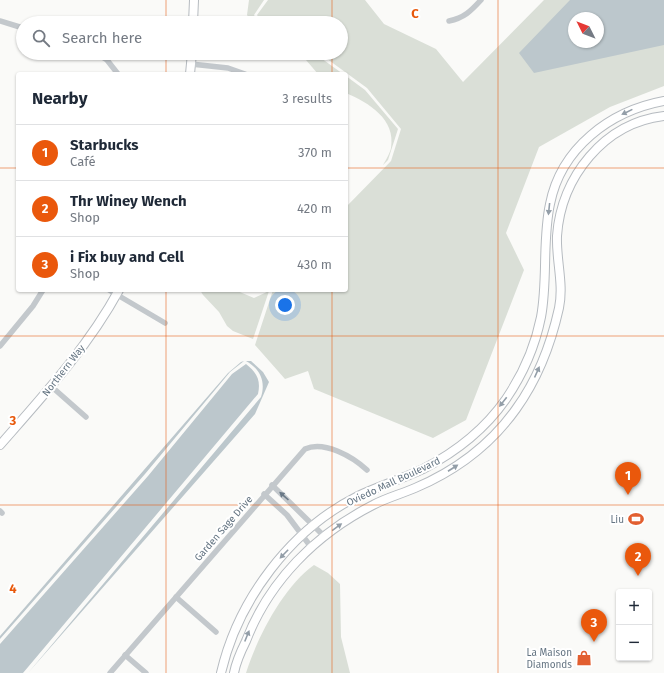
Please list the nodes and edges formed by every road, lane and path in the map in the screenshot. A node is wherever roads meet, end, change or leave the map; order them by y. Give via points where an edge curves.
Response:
1 (194, 0) edge
2 (481, 0) edge
3 (193, 16) edge
4 (0, 21) edge
5 (449, 21) dead end
6 (16, 26) edge
7 (107, 60) edge
8 (191, 60) edge
9 (191, 64) junction
10 (116, 72) edge
11 (190, 72) edge
12 (239, 72) edge
13 (664, 101) edge
14 (664, 116) edge
15 (43, 292) edge
16 (115, 292) edge
17 (116, 292) edge
18 (164, 324) dead end
19 (0, 346) edge
20 (52, 387) junction
21 (86, 417) dead end
22 (0, 445) edge
23 (367, 470) dead end
24 (272, 485) junction
25 (264, 494) junction
26 (296, 508) junction
27 (287, 515) junction
28 (313, 526) junction
29 (302, 535) junction
30 (324, 536) junction
31 (312, 547) junction
32 (176, 597) junction
33 (216, 632) dead end
34 (125, 655) junction
35 (110, 673) edge
36 (146, 673) edge
37 (221, 673) edge
38 (234, 673) edge

1 - 3 street
2 - 5 street via 469,13
4 - 6 street
7 - 10 street
8 - 9 street
9 - 11 street
9 - 12 street via 228,68
13 -> 28 street, Oviedo Mall Boulevard via 638,107 609,121 588,136 567,161 555,185 549,205 541,318 521,376 504,402 480,428 449,455 358,496
30 -> 14 street, Oviedo Mall Boulevard via 374,504 416,488 467,459 494,436 516,409 535,377 549,344 559,307 561,280 557,238 560,214 578,171 594,150 613,134 645,120
15 - 19 street
16 - 20 street, Northern Way via 101,320
17 - 18 street
20 - 21 street
20 - 22 street, Northern Way
23 - 24 street, Garden Sage Drive via 349,456 310,446 300,453
24 - 25 street, Garden Sage Drive
26 -> 24 street
25 - 27 street
25 - 32 street, Garden Sage Drive
26 - 27 street
26 - 28 street
27 - 29 street
28 - 29 street, Oviedo Mall Boulevard
28 - 30 street
29 - 31 street
29 -> 37 street, Oviedo Mall Boulevard via 280,558 250,600 232,633
30 - 31 street, Oviedo Mall Boulevard
38 -> 31 street, Oviedo Mall Boulevard via 250,630 271,592 291,567
32 - 33 street
32 - 34 street, Garden Sage Drive
34 - 35 street, Garden Sage Drive
34 - 36 street

